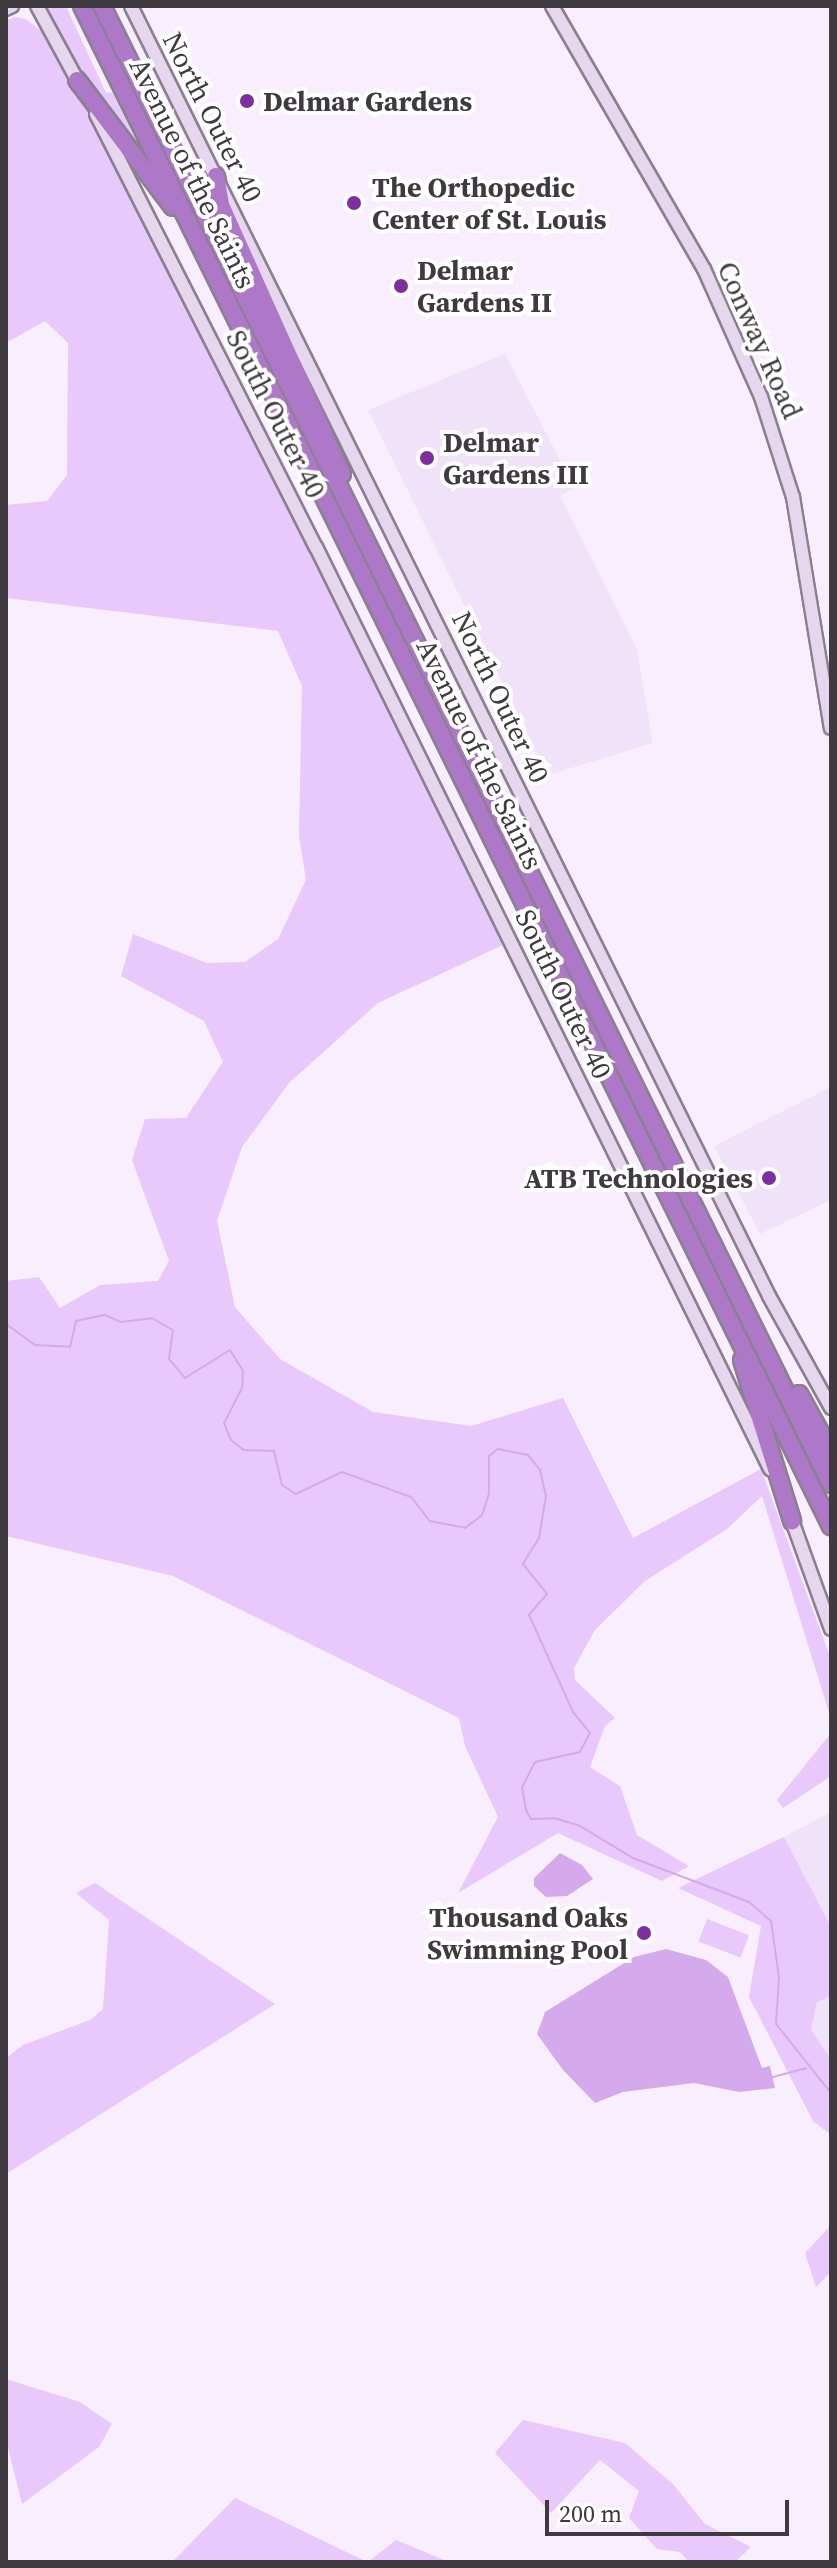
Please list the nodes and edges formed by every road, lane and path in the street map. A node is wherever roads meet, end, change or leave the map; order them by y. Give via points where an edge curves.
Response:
1 (12, 6) edge
2 (37, 6) edge
3 (82, 6) edge
4 (102, 6) edge
5 (131, 6) edge
6 (552, 6) edge
7 (6, 9) edge
8 (77, 80) junction
9 (216, 176) junction
10 (193, 234) junction
11 (354, 518) junction
12 (831, 728) edge
13 (735, 1331) junction
14 (771, 1360) junction
15 (831, 1408) edge
16 (831, 1452) edge
17 (831, 1484) edge
18 (792, 1521) junction
19 (831, 1526) edge
20 (831, 1629) edge

1 - 7 street
2 - 8 street, South Outer 40
3 - 10 highway, Avenue of the Saints
4 - 11 highway, Avenue of the Saints
5 - 9 street, North Outer 40
6 - 12 street, Conway Road via 704,269 761,397 793,497
8 - 10 highway
8 - 18 street, South Outer 40 via 323,560
9 - 11 highway via 221,205 338,461
9 - 15 street, North Outer 40 via 769,1296
10 - 13 highway, Avenue of the Saints
11 - 14 highway, Avenue of the Saints
13 - 18 highway
13 - 19 highway, Avenue of the Saints
14 - 16 highway via 796,1389
14 - 17 highway, Avenue of the Saints
18 - 20 street, South Outer 40

